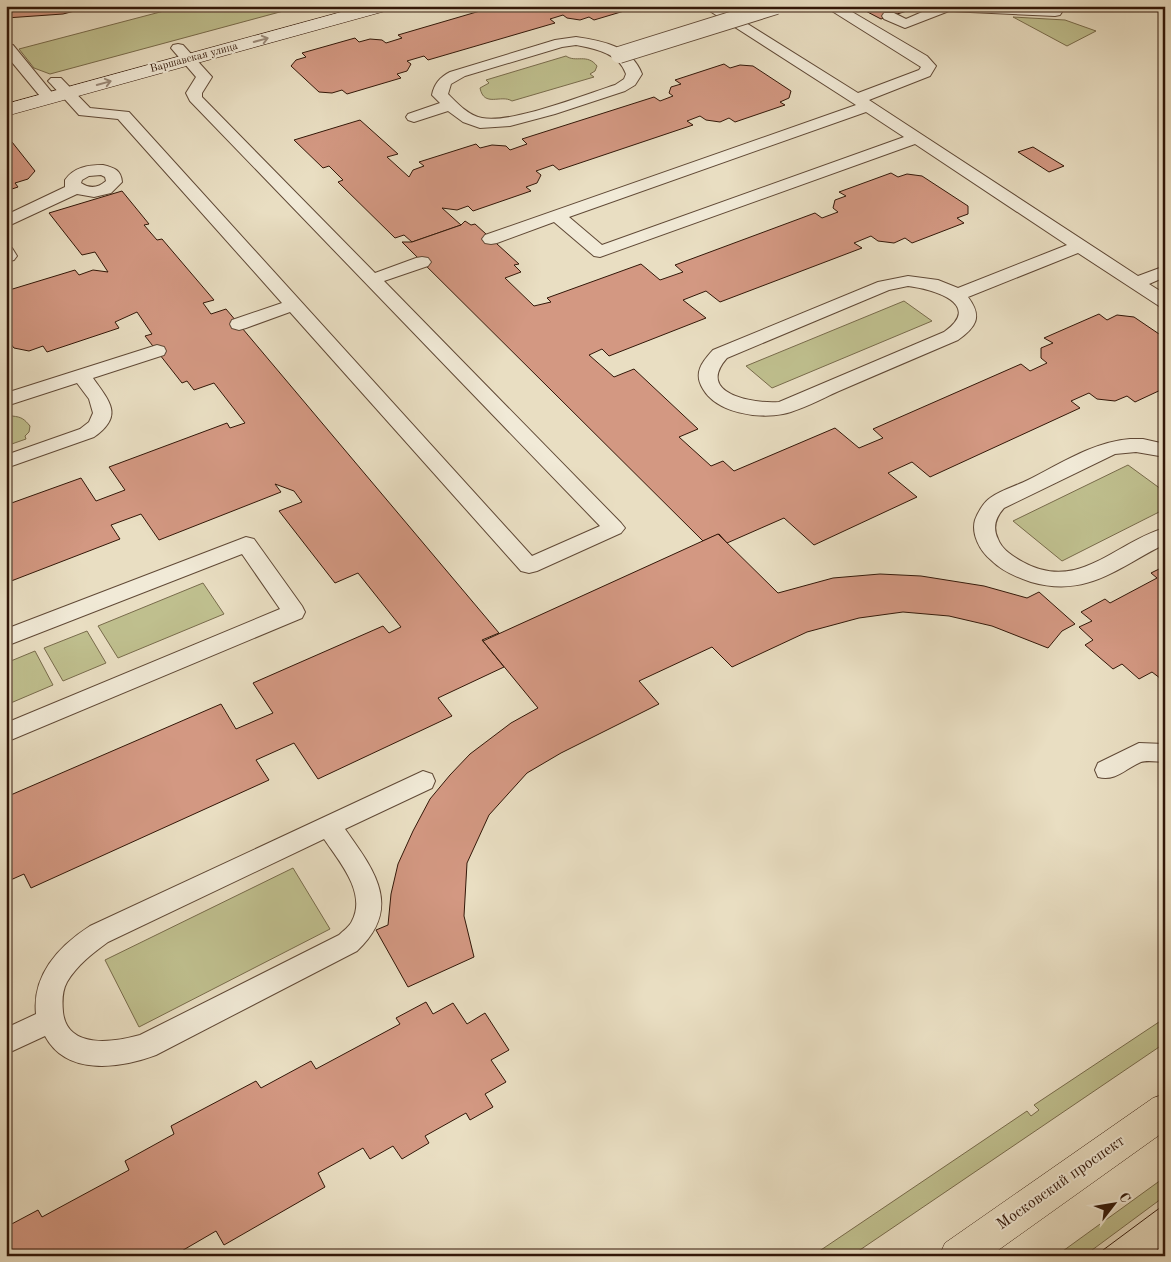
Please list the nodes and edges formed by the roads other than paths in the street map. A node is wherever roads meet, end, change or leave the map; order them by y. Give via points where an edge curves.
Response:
1 (332, 6) edge
2 (383, 6) edge
3 (709, 6) edge
4 (776, 6) edge
5 (831, 6) edge
6 (1054, 6) edge
7 (888, 16) dead end
8 (8, 48) dead end
9 (183, 54) junction
10 (619, 55) junction
11 (53, 89) junction
12 (6, 94) edge
13 (862, 102) junction
14 (451, 105) junction
15 (6, 110) edge
16 (414, 117) dead end
17 (916, 138) junction
18 (76, 188) dead end
19 (557, 216) junction
20 (6, 222) edge
21 (491, 239) dead end
22 (1079, 246) junction
23 (6, 252) edge
24 (6, 257) edge
25 (422, 262) dead end
26 (1165, 271) edge
27 (372, 280) junction
28 (1136, 283) junction
29 (958, 296) junction
30 (1165, 302) edge
31 (294, 305) junction
32 (239, 324) dead end
33 (156, 351) dead end
34 (82, 376) junction
35 (6, 400) edge
36 (1165, 451) edge
37 (6, 462) edge
38 (1165, 535) edge
39 (6, 638) edge
40 (6, 733) edge
41 (1165, 753) edge
42 (1108, 770) dead end
43 (423, 781) dead end
44 (328, 826) junction
45 (51, 1020) junction
46 (6, 1042) edge
47 (1165, 1110) edge
48 (958, 1256) edge

1 - 9 street, Варшавская улица
9 -> 2 street, Варшавская улица
3 - 13 lane
4 - 10 lane, bridge
5 - 13 lane via 929,66 925,73
6 - 7 lane via 1055,12 947,7 905,24
8 - 11 lane
9 - 11 street, Варшавская улица
9 - 27 lane via 204,77 194,92 195,98
10 - 14 lane via 606,47 560,43 447,79 440,86 440,95
10 - 14 lane via 632,66 634,74 630,82 516,120 481,123 466,117
11 - 12 street, Варшавская улица
11 - 15 street, Варшавская улица
11 - 31 lane via 84,112 123,115
13 - 17 lane
13 - 19 lane
14 - 16 lane
17 - 19 lane via 600,252
17 - 22 lane
18 - 20 lane
19 - 21 lane
22 - 28 lane
22 - 29 lane
23 - 24 lane
25 - 27 lane
26 - 28 lane
27 - 31 lane via 614,528 529,566
28 - 30 lane
29 - 29 lane via 964,302 969,318 960,331 782,408 740,406 726,401 710,386 708,368 720,354 884,286 922,282
31 - 32 lane
33 - 34 lane
34 - 35 lane
34 - 37 lane via 102,407 104,417 99,426
36 - 38 lane via 1138,444 1108,449 997,503 988,512 984,523 985,536 1003,560 1016,568 1048,578 1080,577
39 - 40 lane via 246,544 294,612
41 - 42 lane via 1139,752
43 - 44 lane
44 - 45 lane via 93,938 68,959 53,982 48,995
44 - 45 lane via 360,872 369,891 370,911 363,928 348,943 154,1042 126,1052 99,1054 72,1047 61,1038
45 - 46 lane
47 - 48 main road, Московский проспект

